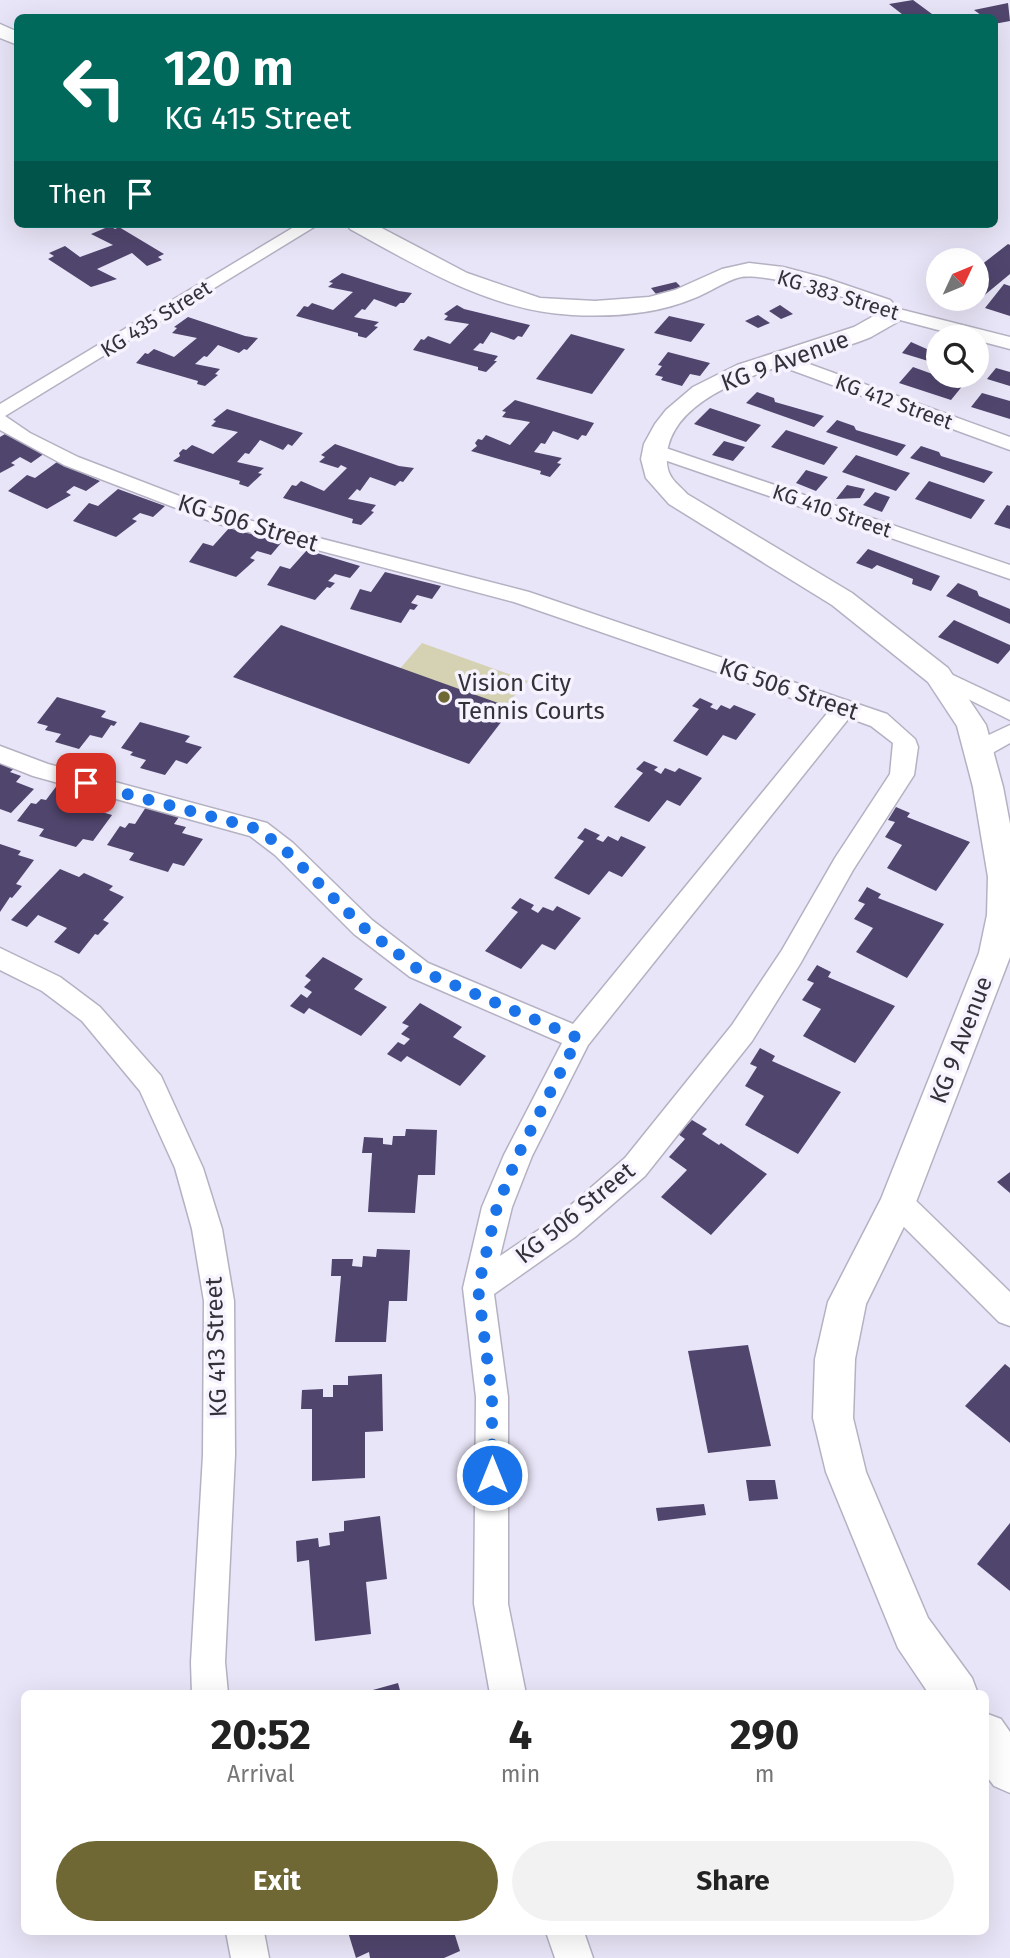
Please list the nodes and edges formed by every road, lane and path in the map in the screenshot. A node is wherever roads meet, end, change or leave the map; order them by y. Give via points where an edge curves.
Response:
1 (304, 228) edge
2 (365, 228) edge
3 (891, 312) junction
4 (1010, 343) edge
5 (779, 359) junction
6 (0, 412) edge
7 (0, 421) edge
8 (1010, 444) edge
9 (654, 450) junction
10 (1010, 572) edge
11 (938, 675) junction
12 (843, 710) junction
13 (1010, 712) edge
14 (1010, 733) edge
15 (0, 754) edge
16 (980, 757) junction
17 (1007, 919) edge
18 (0, 958) edge
19 (578, 1038) junction
20 (898, 1202) junction
21 (478, 1288) junction
22 (1010, 1312) edge
23 (211, 1690) edge
24 (507, 1690) edge
25 (953, 1690) edge
26 (989, 1741) edge
27 (1010, 1770) edge
28 (246, 1935) edge
29 (566, 1935) edge
30 (250, 1958) edge
31 (574, 1958) edge

1 - 6 street, KG 435 Street
2 - 3 main road, KG 383 Street via 493,293 568,308 675,298 746,270 791,276 883,304
3 - 4 street, KG 383 Street
3 - 5 main road, KG 9 Avenue via 879,325
5 - 8 street, KG 412 Street
5 - 9 main road, KG 9 Avenue via 729,377 690,401 660,431
7 - 12 street, KG 506 Street via 71,461 222,519 521,597
9 - 10 street, KG 410 Street
9 - 11 main road, KG 9 Avenue via 657,476 678,499 842,599
11 - 13 street
11 - 16 main road, KG 9 Avenue via 971,725
12 - 19 street
12 - 21 street, KG 506 Street via 879,720 902,739 906,747 902,775 791,957 742,1033 635,1167 565,1228
14 - 16 street via 984,747
15 - 19 street via 41,770 258,829 363,927 419,970
16 - 17 main road, KG 9 Avenue via 1004,877
17 - 20 main road, KG 9 Avenue
18 - 23 street, KG 413 Street via 51,984 91,1014 151,1084 189,1168 208,1229 219,1301
19 - 21 street via 518,1155 497,1207
20 - 22 street
20 - 25 main road, KG 9 Avenue via 847,1302 835,1359 833,1418 846,1472 913,1633
21 - 24 street via 492,1397 491,1604
26 - 27 main road
28 - 30 street
29 - 31 street

